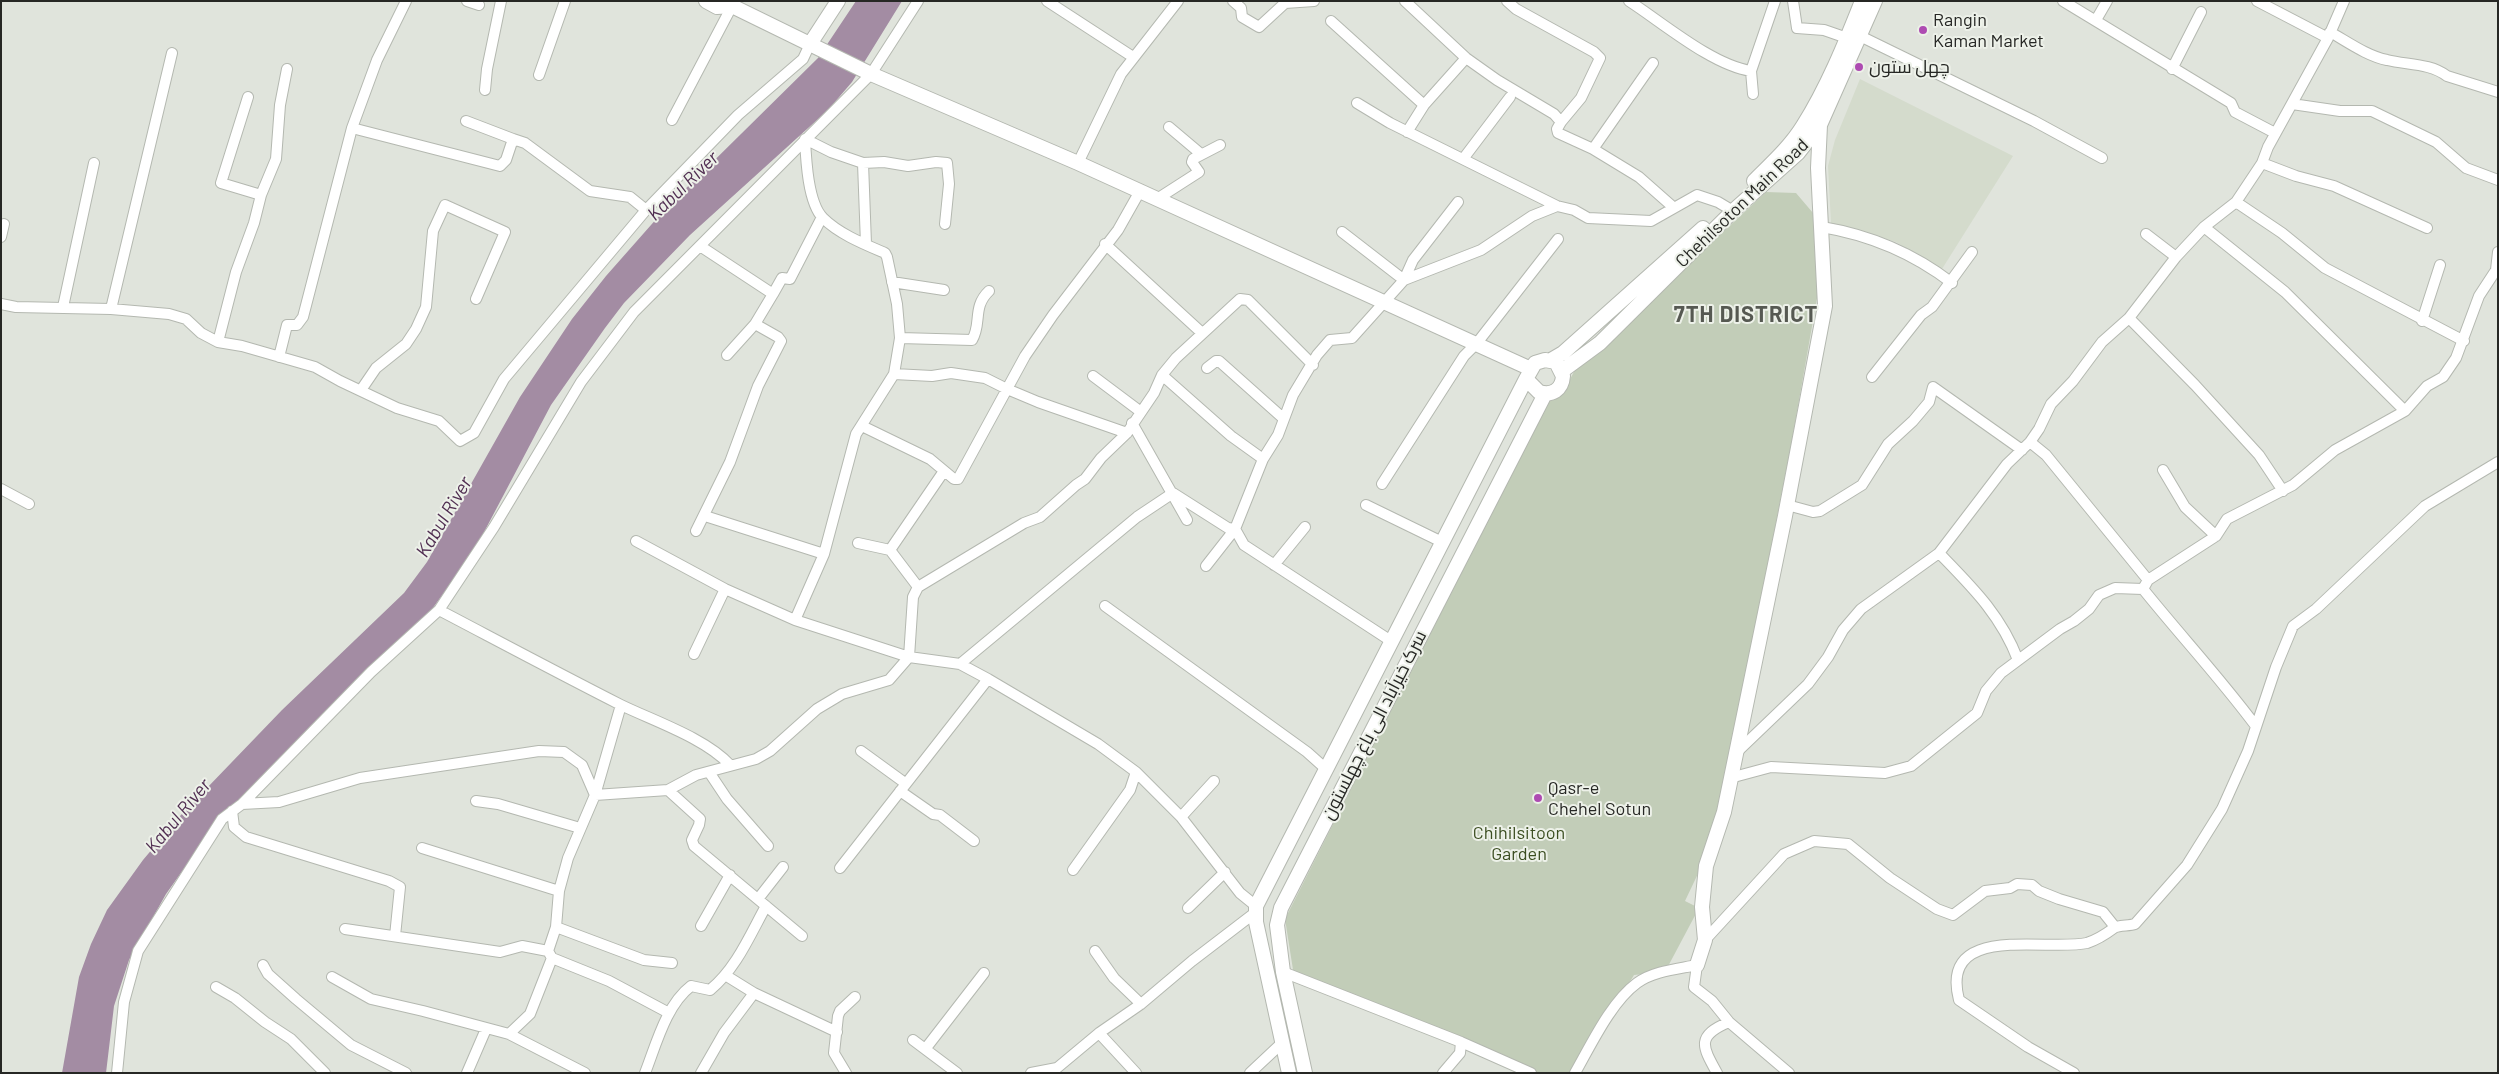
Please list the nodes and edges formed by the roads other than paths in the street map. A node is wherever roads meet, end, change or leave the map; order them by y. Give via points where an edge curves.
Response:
1 (406, 1) edge
2 (466, 1) edge
3 (502, 1) edge
4 (565, 1) edge
5 (706, 1) edge
6 (838, 1) edge
7 (918, 1) edge
8 (1048, 1) edge
9 (1178, 1) edge
10 (1233, 1) edge
11 (1314, 1) edge
12 (1405, 1) edge
13 (1507, 1) edge
14 (1629, 1) edge
15 (1775, 1) edge
16 (1793, 1) edge
17 (1862, 1) edge
18 (1875, 1) edge
19 (2063, 1) edge
20 (2108, 1) edge
21 (2257, 1) edge
22 (2344, 1) edge
23 (730, 4) edge
24 (479, 5) dead end
25 (2201, 12) dead end
26 (2096, 20) junction
27 (1331, 21) dead end
28 (2329, 35) junction
29 (1854, 37) junction
30 (815, 47) junction
31 (172, 52) dead end
32 (1133, 57) junction
33 (1466, 58) junction
34 (1653, 63) dead end
35 (288, 69) dead end
36 (2172, 69) junction
37 (1751, 71) junction
38 (868, 72) junction
39 (538, 75) dead end
40 (485, 90) dead end
41 (2498, 92) edge
42 (1753, 94) dead end
43 (248, 97) dead end
44 (1510, 97) dead end
45 (1357, 103) dead end
46 (2292, 104) junction
47 (1424, 105) junction
48 (672, 120) dead end
49 (466, 121) dead end
50 (1561, 122) junction
51 (1820, 125) junction
52 (1169, 127) dead end
53 (352, 128) junction
54 (1407, 132) junction
55 (2275, 133) junction
56 (513, 139) junction
57 (805, 139) junction
58 (1220, 145) dead end
59 (1593, 149) junction
60 (1798, 153) junction
61 (1202, 154) junction
62 (2102, 158) dead end
63 (1463, 160) junction
64 (863, 163) junction
65 (1078, 163) junction
66 (2262, 163) junction
67 (94, 164) dead end
68 (1818, 168) junction
69 (2498, 180) edge
70 (1140, 191) junction
71 (261, 195) junction
72 (1158, 199) junction
73 (1458, 202) dead end
74 (2236, 202) junction
75 (1557, 206) junction
76 (1673, 207) junction
77 (1730, 209) junction
78 (646, 210) junction
79 (822, 217) junction
80 (4, 224) dead end
81 (945, 224) dead end
82 (1822, 227) junction
83 (2204, 227) junction
84 (2426, 228) dead end
85 (1342, 232) dead end
86 (2146, 234) dead end
87 (1, 237) edge
88 (1558, 239) dead end
89 (866, 244) junction
90 (1105, 244) junction
91 (700, 246) junction
92 (1972, 252) dead end
93 (2498, 252) edge
94 (2176, 258) junction
95 (2440, 264) dead end
96 (1404, 280) junction
97 (892, 282) junction
98 (1952, 283) junction
99 (944, 290) dead end
100 (989, 291) dead end
101 (773, 294) junction
102 (476, 299) dead end
103 (1384, 302) junction
104 (1, 304) edge
105 (63, 307) junction
106 (111, 309) junction
107 (2129, 318) junction
108 (2422, 321) junction
109 (755, 324) junction
110 (1202, 333) junction
111 (900, 338) junction
112 (2464, 341) junction
113 (218, 342) junction
114 (1477, 343) junction
115 (727, 355) dead end
116 (279, 357) junction
117 (1551, 360) junction
118 (1313, 364) junction
119 (1207, 368) dead end
120 (1562, 370) junction
121 (894, 374) junction
122 (1529, 374) junction
123 (1162, 375) junction
124 (1093, 376) dead end
125 (1872, 377) dead end
126 (1006, 389) junction
127 (361, 390) junction
128 (1544, 394) junction
129 (2405, 411) junction
130 (1142, 412) junction
131 (1284, 419) junction
132 (1132, 423) junction
133 (862, 426) junction
134 (1126, 433) junction
135 (2030, 442) junction
136 (2022, 450) junction
137 (1263, 459) junction
138 (2498, 462) edge
139 (2163, 470) dead end
140 (944, 471) junction
141 (1382, 484) dead end
142 (1, 489) edge
143 (2283, 491) junction
144 (1173, 493) junction
145 (29, 504) dead end
146 (1787, 505) junction
147 (1366, 506) dead end
148 (705, 516) junction
149 (1187, 520) dead end
150 (1305, 527) dead end
151 (1235, 529) junction
152 (696, 531) dead end
153 (2216, 536) junction
154 (636, 541) dead end
155 (1442, 542) junction
156 (858, 543) dead end
157 (890, 550) junction
158 (1939, 553) junction
159 (824, 554) junction
160 (1274, 565) junction
161 (1206, 566) dead end
162 (2148, 580) junction
163 (918, 587) junction
164 (725, 589) junction
165 (2143, 589) junction
166 (1105, 606) dead end
167 (439, 610) junction
168 (795, 620) junction
169 (1391, 641) junction
170 (694, 654) dead end
171 (909, 656) junction
172 (2018, 660) junction
173 (960, 664) junction
174 (988, 679) junction
175 (621, 705) junction
176 (2255, 725) junction
177 (861, 751) dead end
178 (1734, 755) junction
179 (730, 765) junction
180 (1326, 769) junction
181 (709, 772) junction
182 (1136, 772) junction
183 (1730, 778) junction
184 (1214, 781) dead end
185 (902, 787) junction
186 (668, 790) junction
187 (595, 795) junction
188 (476, 802) dead end
189 (242, 804) junction
190 (232, 811) junction
191 (1181, 817) junction
192 (580, 828) junction
193 (974, 842) dead end
194 (768, 846) dead end
195 (422, 848) dead end
196 (783, 867) dead end
197 (840, 868) dead end
198 (1073, 870) dead end
199 (1225, 872) junction
200 (730, 875) junction
201 (559, 892) junction
202 (762, 903) junction
203 (1188, 908) dead end
204 (1256, 909) junction
205 (701, 926) dead end
206 (2115, 927) junction
207 (556, 928) junction
208 (345, 929) dead end
209 (395, 936) junction
210 (802, 936) dead end
211 (1705, 940) junction
212 (1095, 951) dead end
213 (550, 954) junction
214 (672, 963) dead end
215 (263, 965) dead end
216 (1697, 965) junction
217 (1283, 972) junction
218 (984, 973) dead end
219 (725, 975) junction
220 (332, 977) dead end
221 (216, 987) dead end
222 (754, 993) junction
223 (855, 996) dead end
224 (1141, 1004) junction
225 (669, 1013) junction
226 (1729, 1022) junction
227 (486, 1029) junction
228 (837, 1032) junction
229 (1099, 1033) junction
230 (509, 1034) junction
231 (913, 1040) dead end
232 (1461, 1042) junction
233 (1282, 1043) junction
234 (926, 1048) junction
235 (1054, 1071) edge
236 (118, 1073) edge
237 (324, 1073) edge
238 (406, 1073) edge
239 (467, 1073) edge
240 (585, 1073) edge
241 (644, 1073) edge
242 (701, 1073) edge
243 (846, 1073) edge
244 (957, 1073) edge
245 (1031, 1073) edge
246 (1136, 1073) edge
247 (1250, 1073) edge
248 (1289, 1073) edge
249 (1305, 1073) edge
250 (1444, 1073) edge
251 (1531, 1073) edge
252 (1576, 1073) edge
253 (1717, 1073) edge
254 (1789, 1073) edge
255 (2074, 1073) edge

1 - 53 street via 377,60
2 - 24 street
3 - 40 street via 486,69
4 - 39 street
5 - 23 main road via 717,7
6 - 30 main road
7 - 38 street
8 - 32 street
9 - 32 street
10 - 11 street via 1241,8 1242,17 1259,27 1285,3
12 - 33 street
13 - 50 street via 1600,58 1581,98
14 - 37 street via 1712,56 1736,69
15 - 37 street
16 - 29 street via 1797,28
17 - 29 main road, Chehilsoton Main Road
18 - 29 main road, Chehilsoton Main Road
19 - 26 street
20 - 26 street
21 - 28 street
22 - 28 street
23 - 30 main road
23 - 48 street
25 - 36 street
26 - 36 street
27 - 47 street
28 - 41 street via 2387,60 2440,71
28 - 46 street
29 - 51 main road, Chehilsoton Main Road
29 - 62 street via 2034,120
29 - 77 main road, Chehilsoton Main Road via 1802,127
30 - 38 main road
30 - 78 street via 738,116
31 - 106 street
32 - 65 street via 1121,74
33 - 47 street
33 - 50 street via 1554,114
34 - 59 street
35 - 71 street via 280,105 276,159
36 - 55 street via 2231,103 2235,112
37 - 42 street
38 - 57 street
38 - 65 main road
43 - 71 street via 221,183
44 - 63 street
45 - 54 street
46 - 55 street
46 - 69 street via 2340,111 2372,111 2436,142 2466,168
47 - 54 street
49 - 56 street
50 - 59 street via 1558,133
51 - 60 main road, Chehilsoton Main Road
51 - 68 main road
52 - 61 street
53 - 56 street via 500,166 506,160
53 - 116 street via 304,317 297,325 287,325
54 - 63 street
55 - 66 street
56 - 78 street via 525,143 590,191 630,197
57 - 64 street
57 - 79 street via 814,200
57 - 91 street
58 - 61 street
59 - 76 street via 1639,177
60 - 68 main road
60 - 77 main road, Chehilsoton Main Road
61 - 72 street via 1192,160 1199,172
63 - 75 street
64 - 81 street via 947,164 949,184
64 - 89 street
65 - 70 main road
66 - 74 street
66 - 84 street via 2334,186
67 - 105 street
68 - 82 main road
70 - 72 main road
70 - 90 street via 1118,230
71 - 113 street
72 - 103 main road
73 - 96 street via 1413,260
74 - 83 street
74 - 108 street via 2325,268
75 - 76 street via 1588,218 1651,220
75 - 96 street via 1532,216 1481,250
76 - 77 street via 1697,195
77 - 117 main road, Chehilsoton Main Road
77 - 120 main road, Chehilsoton Main Road via 1600,344
78 - 127 street via 504,379 474,433 460,441 439,421 396,408
79 - 89 street
79 - 101 street via 790,279 782,278
80 - 87 street
82 - 98 street via 1852,232 1892,246
82 - 146 main road via 1825,306
83 - 94 street
83 - 129 street via 2285,292
85 - 96 street
86 - 94 street
88 - 114 street
89 - 97 street via 885,253
90 - 110 street
90 - 126 street via 1053,315
91 - 101 street
91 - 167 street via 634,312 581,382 494,527
92 - 98 street
93 - 112 street via 2496,270 2479,296
94 - 107 street
95 - 108 street
96 - 103 street
97 - 99 street
97 - 111 street
98 - 125 street via 1921,315
100 - 111 street via 979,305 972,340
101 - 109 street
102 - 127 street via 505,232 445,205 433,231 426,307 416,330 406,344 376,368
103 - 114 main road
103 - 118 street via 1352,338 1330,340
104 - 105 street
105 - 106 street
106 - 113 street via 169,314 186,319 201,333
107 - 135 street via 2102,342 2051,404
107 - 143 street via 2260,455
108 - 112 street
109 - 115 street
109 - 148 street via 781,342 758,386 730,462
110 - 118 street via 1244,298
110 - 123 street
111 - 121 street
112 - 129 street via 2443,377 2427,386
113 - 116 street
114 - 122 main road
114 - 141 street via 1464,356
116 - 127 street via 315,367
117 - 120 main road
117 - 122 main road via 1540,361
118 - 131 street via 1293,395
119 - 131 street via 1219,361
120 - 128 main road via 1560,387
121 - 126 street via 970,375 993,380
121 - 133 street
122 - 128 main road via 1534,388
122 - 155 main road
123 - 130 street
123 - 137 street
124 - 130 street
126 - 134 street
126 - 140 street via 958,479
128 - 217 main road, سرک خیرآباد الی باغ چهلستون via 1281,908 1277,925
129 - 143 street via 2335,450
130 - 132 street
131 - 137 street
132 - 134 street
132 - 144 street
133 - 140 street via 924,456
133 - 159 street via 856,434
134 - 163 street via 1085,479 1040,517 1024,523
135 - 136 street
135 - 162 street via 2046,456
136 - 146 street via 1933,387 1929,402 1914,421 1888,444 1862,485 1820,511
136 - 158 street via 2007,464
137 - 151 street
138 - 176 street via 2425,506 2316,609 2293,626
139 - 153 street via 2185,507
140 - 157 street
142 - 145 street
143 - 153 street via 2227,519
144 - 149 street
144 - 151 street via 1228,528
144 - 173 street via 1137,517
146 - 178 main road
147 - 155 street
148 - 152 street
148 - 159 street
150 - 160 street
151 - 160 street via 1244,545
151 - 161 street
153 - 162 street
154 - 164 street
155 - 169 main road
156 - 157 street
157 - 163 street
158 - 172 street via 2001,622
158 - 178 street via 1861,609 1843,630 1808,684
159 - 168 street
160 - 169 street
162 - 165 street
163 - 171 street via 913,597
164 - 168 street
164 - 170 street
165 - 172 street via 2115,588 2099,595 2089,609
165 - 176 street
166 - 180 street
167 - 175 street
167 - 189 street via 371,672
168 - 171 street
169 - 180 main road
171 - 173 street
171 - 179 street via 889,680 842,694 817,709 756,759
172 - 183 street via 1986,691 1977,713 1911,766 1885,773 1771,767
173 - 174 street
174 - 182 street via 1098,744
174 - 185 street
175 - 179 street via 685,736
175 - 187 street
176 - 206 street via 2248,751 2222,809 2187,865 2135,924
177 - 185 street
178 - 183 main road
179 - 181 street
180 - 204 main road
181 - 186 street
181 - 194 street via 727,799
182 - 191 street
182 - 198 street via 1130,790
183 - 211 main road via 1724,812 1706,866 1702,907
184 - 191 street
185 - 193 street via 933,814 940,815
185 - 197 street
186 - 187 street
186 - 200 street via 700,819 692,840 694,846
187 - 189 street via 582,765 564,752 539,751 360,778 278,802
187 - 192 street
188 - 192 street via 498,804
189 - 190 street
190 - 209 street via 234,827 246,836 400,887
190 - 236 street via 222,819 138,951 124,1002
191 - 199 street
192 - 201 street
195 - 201 street
196 - 202 street
199 - 203 street
199 - 204 street
200 - 202 street
200 - 205 street
201 - 207 street
202 - 210 street
202 - 219 street
204 - 224 street
204 - 233 main road
206 - 211 street via 2103,912 2059,899 2032,885 2017,884 1986,891 1953,915 1890,878 1848,844 1814,841 1784,854
206 - 255 street via 2087,943 2000,944 1973,953 1965,960 1958,975 1956,988 1959,1000
207 - 213 street
207 - 214 street via 644,960
208 - 209 street
209 - 213 street via 500,952 522,946
211 - 216 main road
212 - 224 street via 1114,978
213 - 225 street
213 - 230 street via 530,1014
215 - 238 street via 268,974 351,1045
216 - 226 street via 1694,988 1712,1001
216 - 252 street via 1638,982 1618,1002
217 - 232 street
217 - 249 main road, سرک خیرآباد الی باغ چهلستون
218 - 234 street
219 - 222 street
219 - 225 street via 710,990 691,986
220 - 227 street via 372,999
221 - 237 street via 291,1039
222 - 228 street
222 - 242 street via 724,1033
223 - 228 street via 840,1011
224 - 229 street
225 - 241 street
226 - 253 street via 1709,1032 1704,1041 1705,1051
226 - 254 street
227 - 230 street
227 - 239 street
228 - 243 street via 834,1053
229 - 235 street
229 - 246 street
230 - 240 street
231 - 234 street
232 - 250 street via 1460,1052
232 - 251 street
233 - 247 street
233 - 248 main road
234 - 244 street
235 - 245 street

